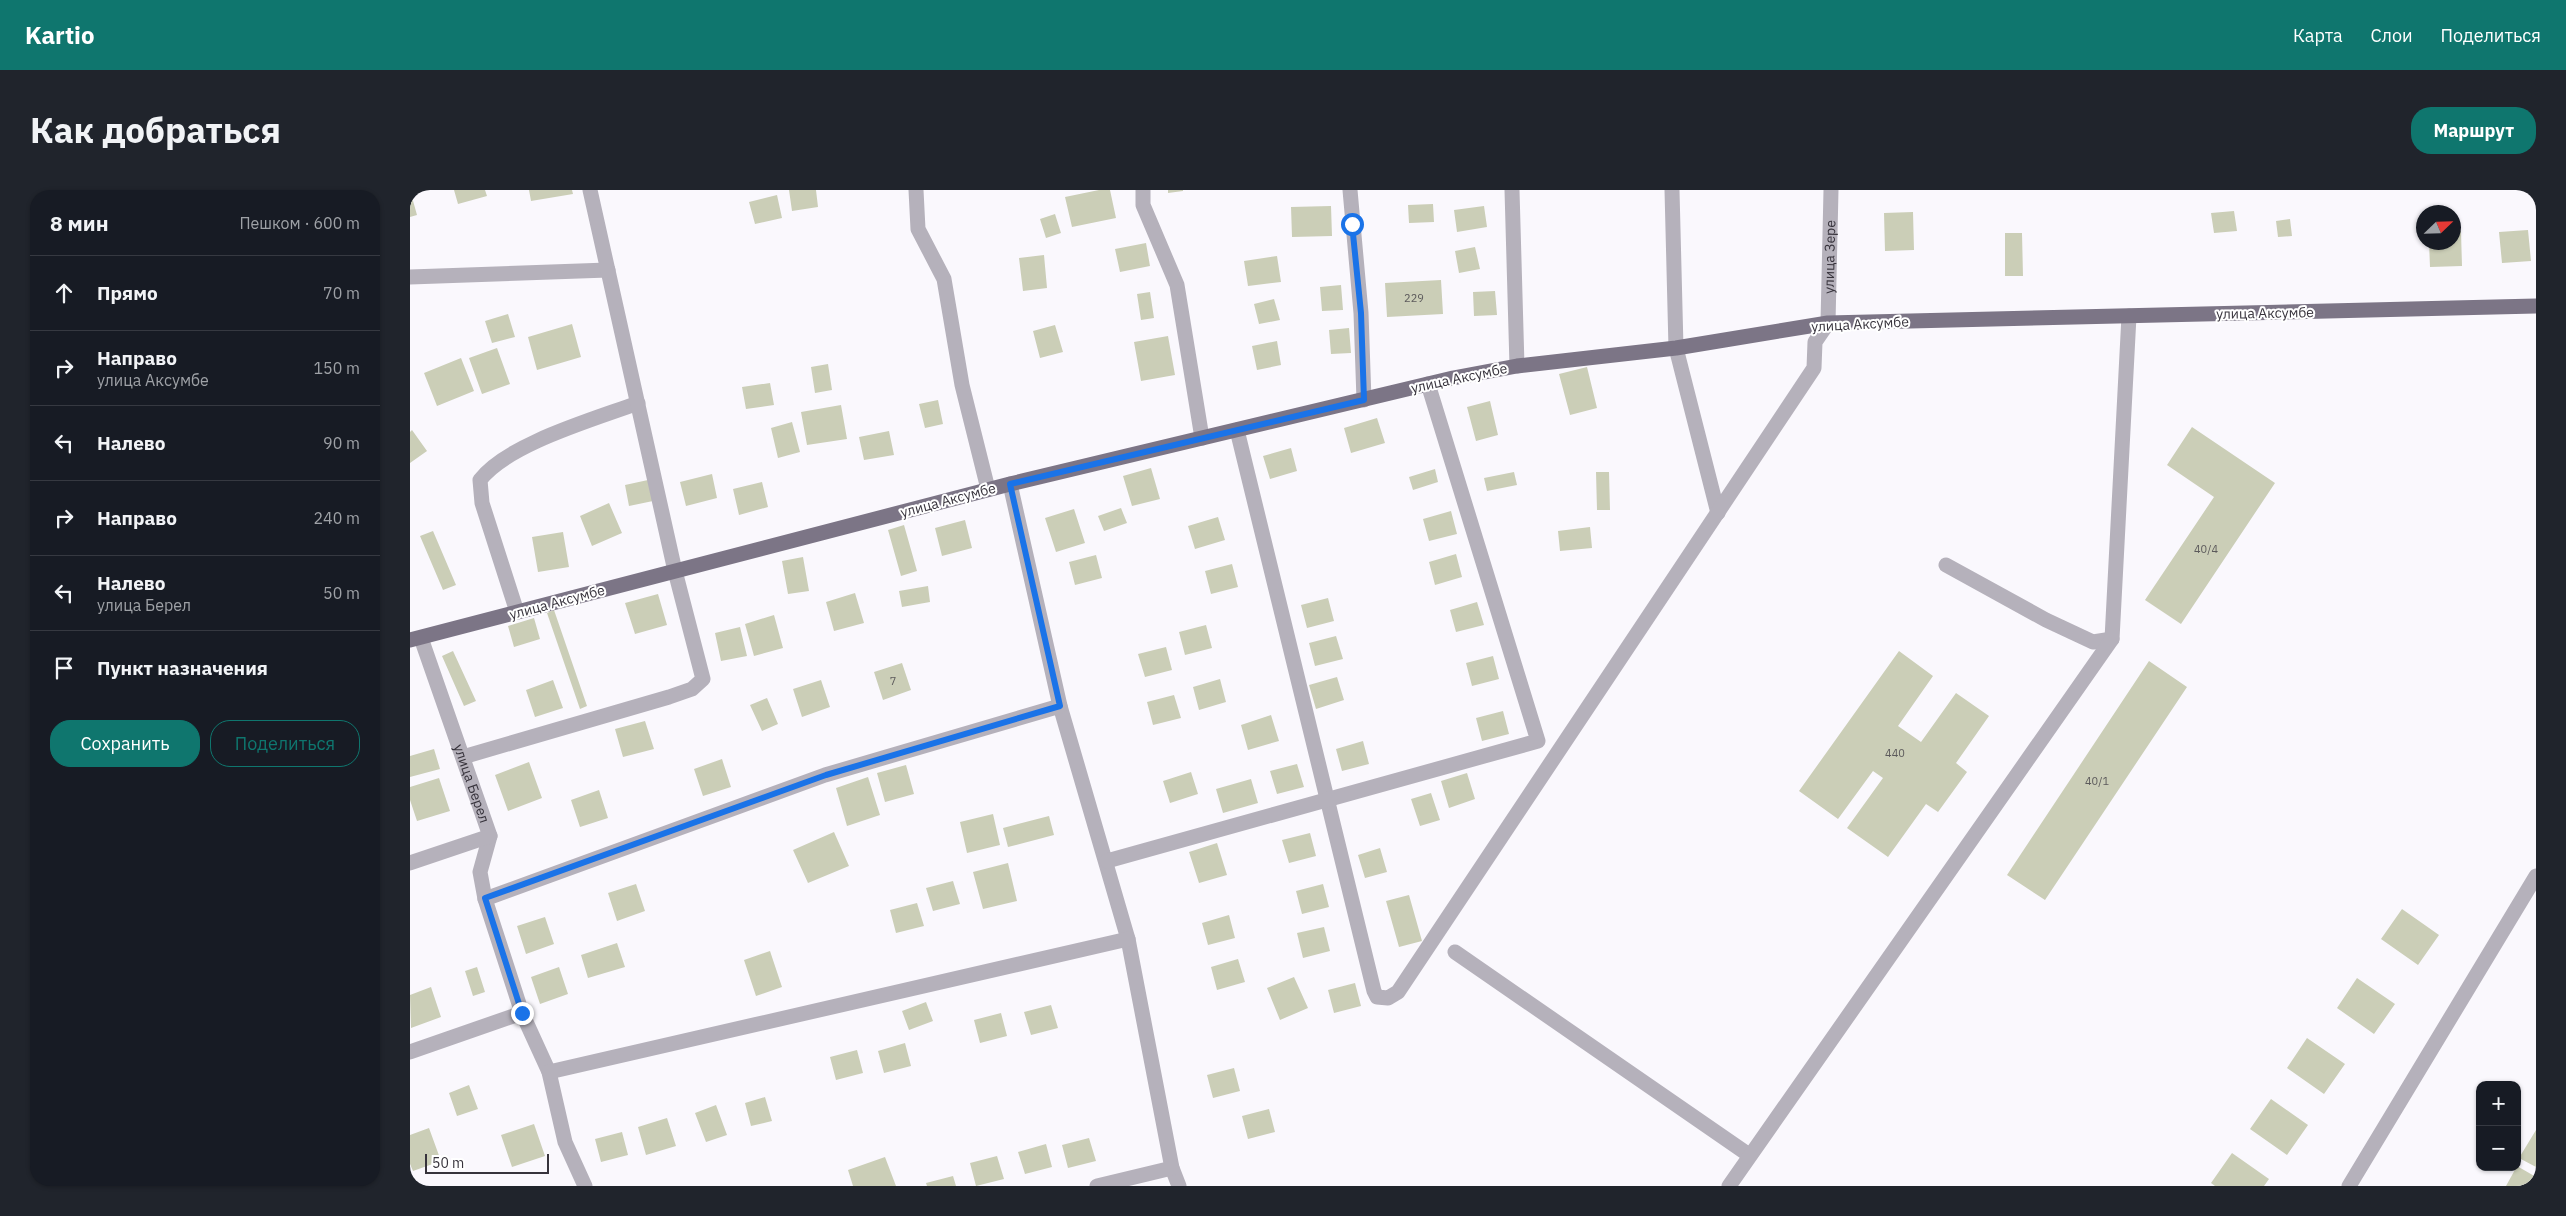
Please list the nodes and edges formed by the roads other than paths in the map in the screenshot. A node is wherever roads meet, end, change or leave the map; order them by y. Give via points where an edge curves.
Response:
1 (590, 190) edge
2 (916, 190) edge
3 (1142, 190) edge
4 (1350, 190) edge
5 (1512, 190) edge
6 (1672, 190) edge
7 (1831, 190) edge
8 (608, 270) junction
9 (410, 277) edge
10 (2536, 306) edge
11 (2129, 316) junction
12 (1828, 324) junction
13 (1676, 348) junction
14 (1517, 366) junction
15 (1428, 384) junction
16 (1364, 400) junction
17 (638, 403) junction
18 (1237, 430) junction
19 (1202, 438) junction
20 (1010, 484) junction
21 (988, 489) junction
22 (1718, 513) junction
23 (1946, 564) dead end
24 (675, 571) junction
25 (517, 612) junction
26 (415, 639) edge
27 (2112, 639) junction
28 (1060, 706) junction
29 (1538, 741) junction
30 (1557, 753) junction
31 (463, 758) junction
32 (1328, 800) junction
33 (490, 836) junction
34 (1106, 861) junction
35 (410, 863) edge
36 (2536, 876) edge
37 (485, 898) junction
38 (1128, 939) junction
39 (1455, 952) dead end
40 (522, 1013) junction
41 (410, 1052) edge
42 (549, 1072) junction
43 (1749, 1155) junction
44 (1172, 1168) junction
45 (585, 1186) edge
46 (1097, 1186) edge
47 (1179, 1186) edge
48 (1729, 1186) edge
49 (2349, 1186) edge

1 - 8 street
2 - 21 street via 918,229 944,279 962,385
3 - 19 street via 1143,205 1177,285
4 - 16 street via 1361,313
5 - 14 street
6 - 13 street
7 - 12 street, улица Зере
8 - 9 street
8 - 17 street
10 - 11 main road, улица Аксумбе
11 - 12 main road, улица Аксумбе
11 - 27 street
12 - 13 main road, улица Аксумбе
12 - 22 street via 1815,342 1814,368
13 - 14 main road, улица Аксумбе
13 - 22 street
14 - 15 main road, улица Аксумбе
15 - 16 main road, улица Аксумбе
15 - 29 street
16 - 18 main road, улица Аксумбе
17 - 24 street
17 - 25 street via 524,448 488,469 480,480 482,503
18 - 19 main road, улица Аксумбе
18 - 32 street
19 - 20 main road, улица Аксумбе
20 - 21 main road, улица Аксумбе
20 - 28 street
21 - 24 main road, улица Аксумбе
22 - 30 street
23 - 27 street via 2046,620 2093,642
24 - 25 main road, улица Аксумбе
24 - 31 street via 704,679 692,689
25 - 26 main road, улица Аксумбе
26 - 31 street, улица Берел
27 - 43 street
28 - 34 street
28 - 37 street via 826,775
29 - 30 street
29 - 32 street
30 - 32 street via 1398,992 1388,998 1377,997 1374,991
31 - 33 street, улица Берел
32 - 34 street
33 - 35 street
33 - 37 street, улица Берел via 480,872
34 - 38 street
36 - 49 street
37 - 40 street, улица Берел
38 - 42 street
38 - 44 street
39 - 43 street
40 - 41 street
40 - 42 street, улица Берел
42 - 45 street, улица Берел via 565,1142
43 - 48 street
44 - 46 street
44 - 47 street

